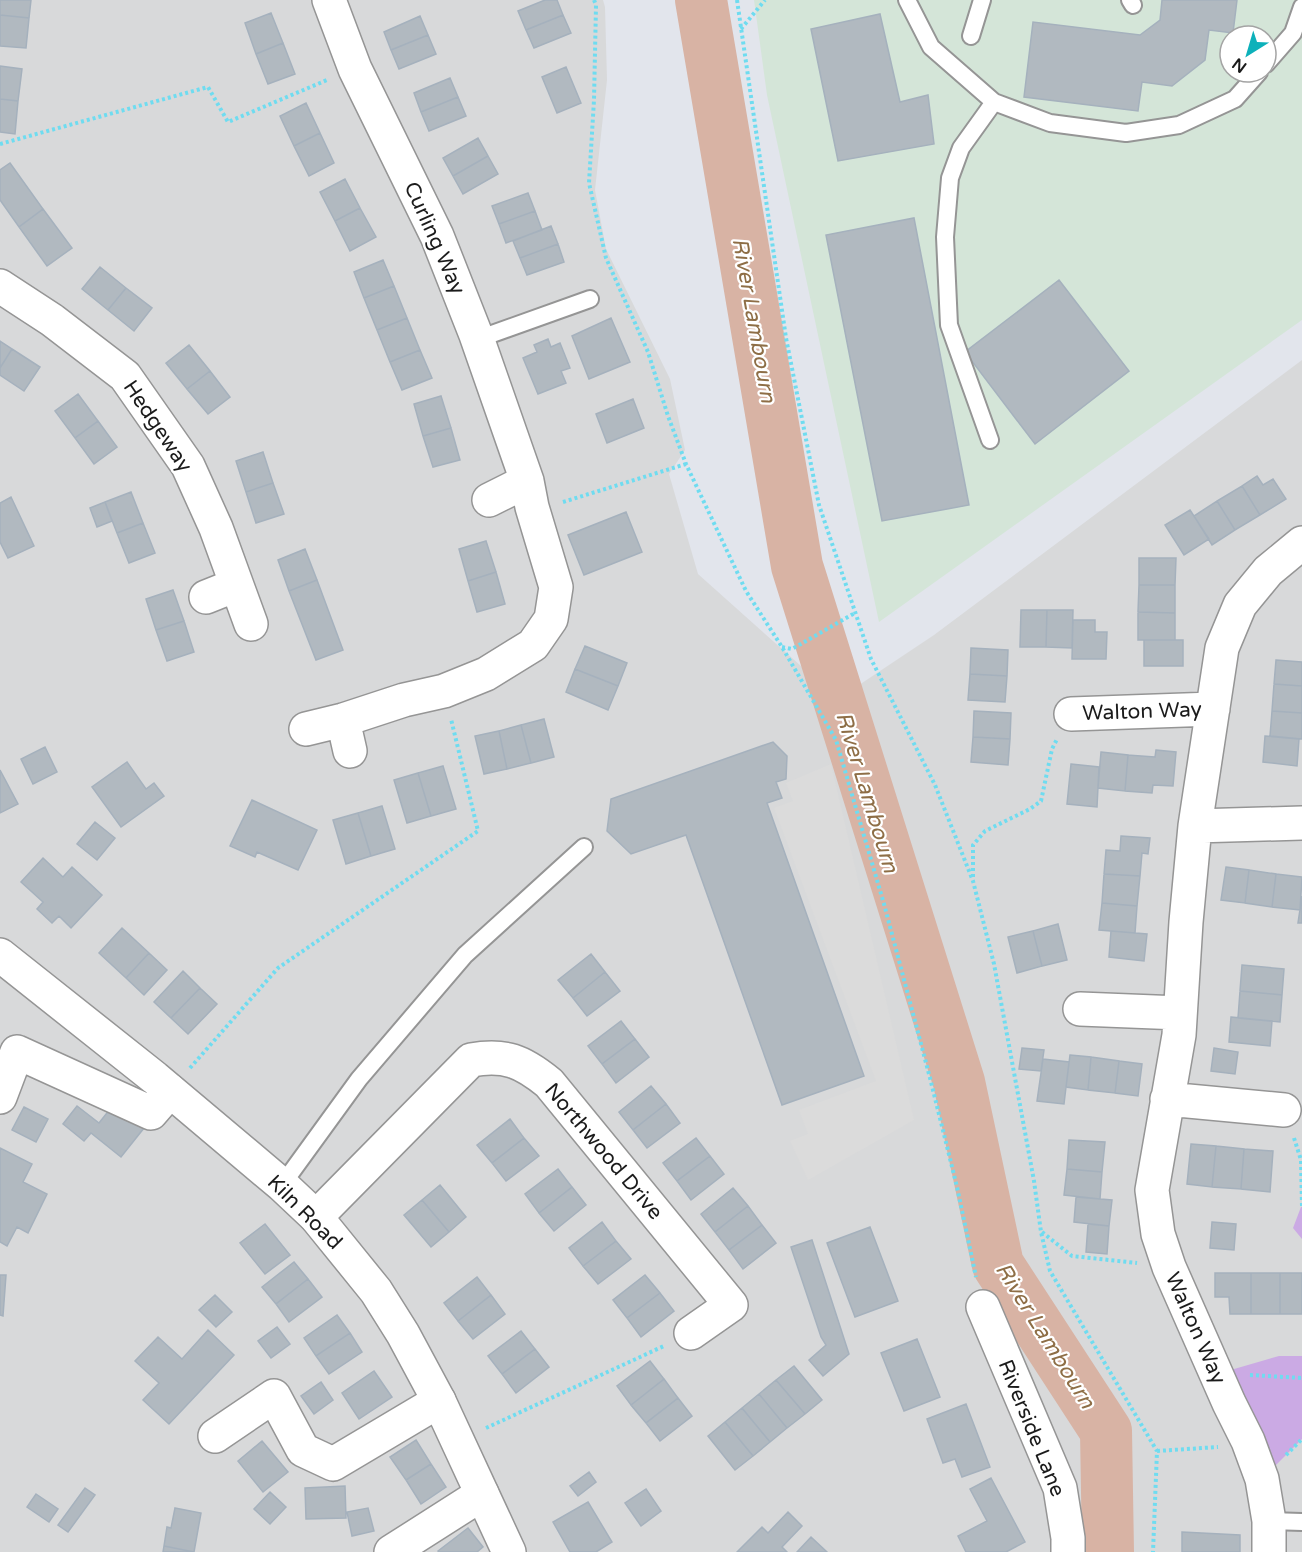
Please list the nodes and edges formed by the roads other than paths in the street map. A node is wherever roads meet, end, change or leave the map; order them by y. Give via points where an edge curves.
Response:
1 (329, 0) edge
2 (907, 0) edge
3 (982, 0) edge
4 (1302, 7) edge
5 (971, 36) dead end
6 (1278, 50) edge
7 (1248, 84) edge
8 (994, 102) junction
9 (0, 286) edge
10 (590, 299) dead end
11 (478, 339) junction
12 (990, 440) dead end
13 (527, 481) junction
14 (489, 500) dead end
15 (1302, 543) edge
16 (236, 585) junction
17 (206, 597) dead end
18 (251, 624) dead end
19 (1213, 709) junction
20 (1071, 714) road end
21 (306, 729) dead end
22 (1302, 823) edge
23 (1196, 826) junction
24 (584, 848) dead end
25 (0, 955) edge
26 (1080, 1009) dead end
27 (1180, 1012) junction
28 (170, 1091) junction
29 (0, 1097) edge
30 (1167, 1100) junction
31 (1284, 1110) road end
32 (282, 1185) junction
33 (316, 1217) junction
34 (982, 1307) road end
35 (691, 1334) road end
36 (439, 1401) junction
37 (215, 1436) dead end
38 (482, 1494) junction
39 (1302, 1522) edge
40 (1269, 1536) edge
41 (391, 1552) edge
42 (509, 1552) edge
43 (1068, 1552) edge

1 - 11 street, Curling Way via 355,69 437,236
2 - 8 lane via 931,47
3 - 5 lane
4 - 6 lane via 1293,33
7 - 8 lane via 1235,99 1179,125 1126,133 1050,123
8 - 12 lane via 961,148 950,178 945,237 949,325
9 - 16 street, Hedgeway via 52,320 124,376 188,466
10 - 11 lane
11 - 13 street, Curling Way
13 - 14 street
13 - 21 street, Curling Way via 556,587 550,619 533,645 486,674 444,691 404,700 346,736
15 - 19 street, Walton Way via 1268,571 1240,605 1221,648
16 - 17 street
16 - 18 street, Hedgeway
19 - 20 street, Walton Way
19 - 23 street, Walton Way
22 - 23 street
23 - 27 street, Walton Way
24 - 32 lane via 465,955 359,1079
25 - 28 street, Kiln Road
26 - 27 street
27 - 30 street, Walton Way
28 - 29 street via 151,1113 17,1053
28 - 32 street, Kiln Road
30 - 31 street
30 - 40 street, Walton Way via 1152,1190 1158,1234 1262,1479
32 - 33 street, Kiln Road
33 - 35 street, Northwood Drive via 471,1060 502,1058 518,1062 549,1083 731,1305
33 - 36 street, Kiln Road via 375,1291
34 - 43 street, Riverside Lane via 1060,1488
36 - 37 street via 333,1464 303,1450 274,1396
36 - 38 street, Kiln Road
38 - 41 street
38 - 42 street, Kiln Road
39 - 40 lane

